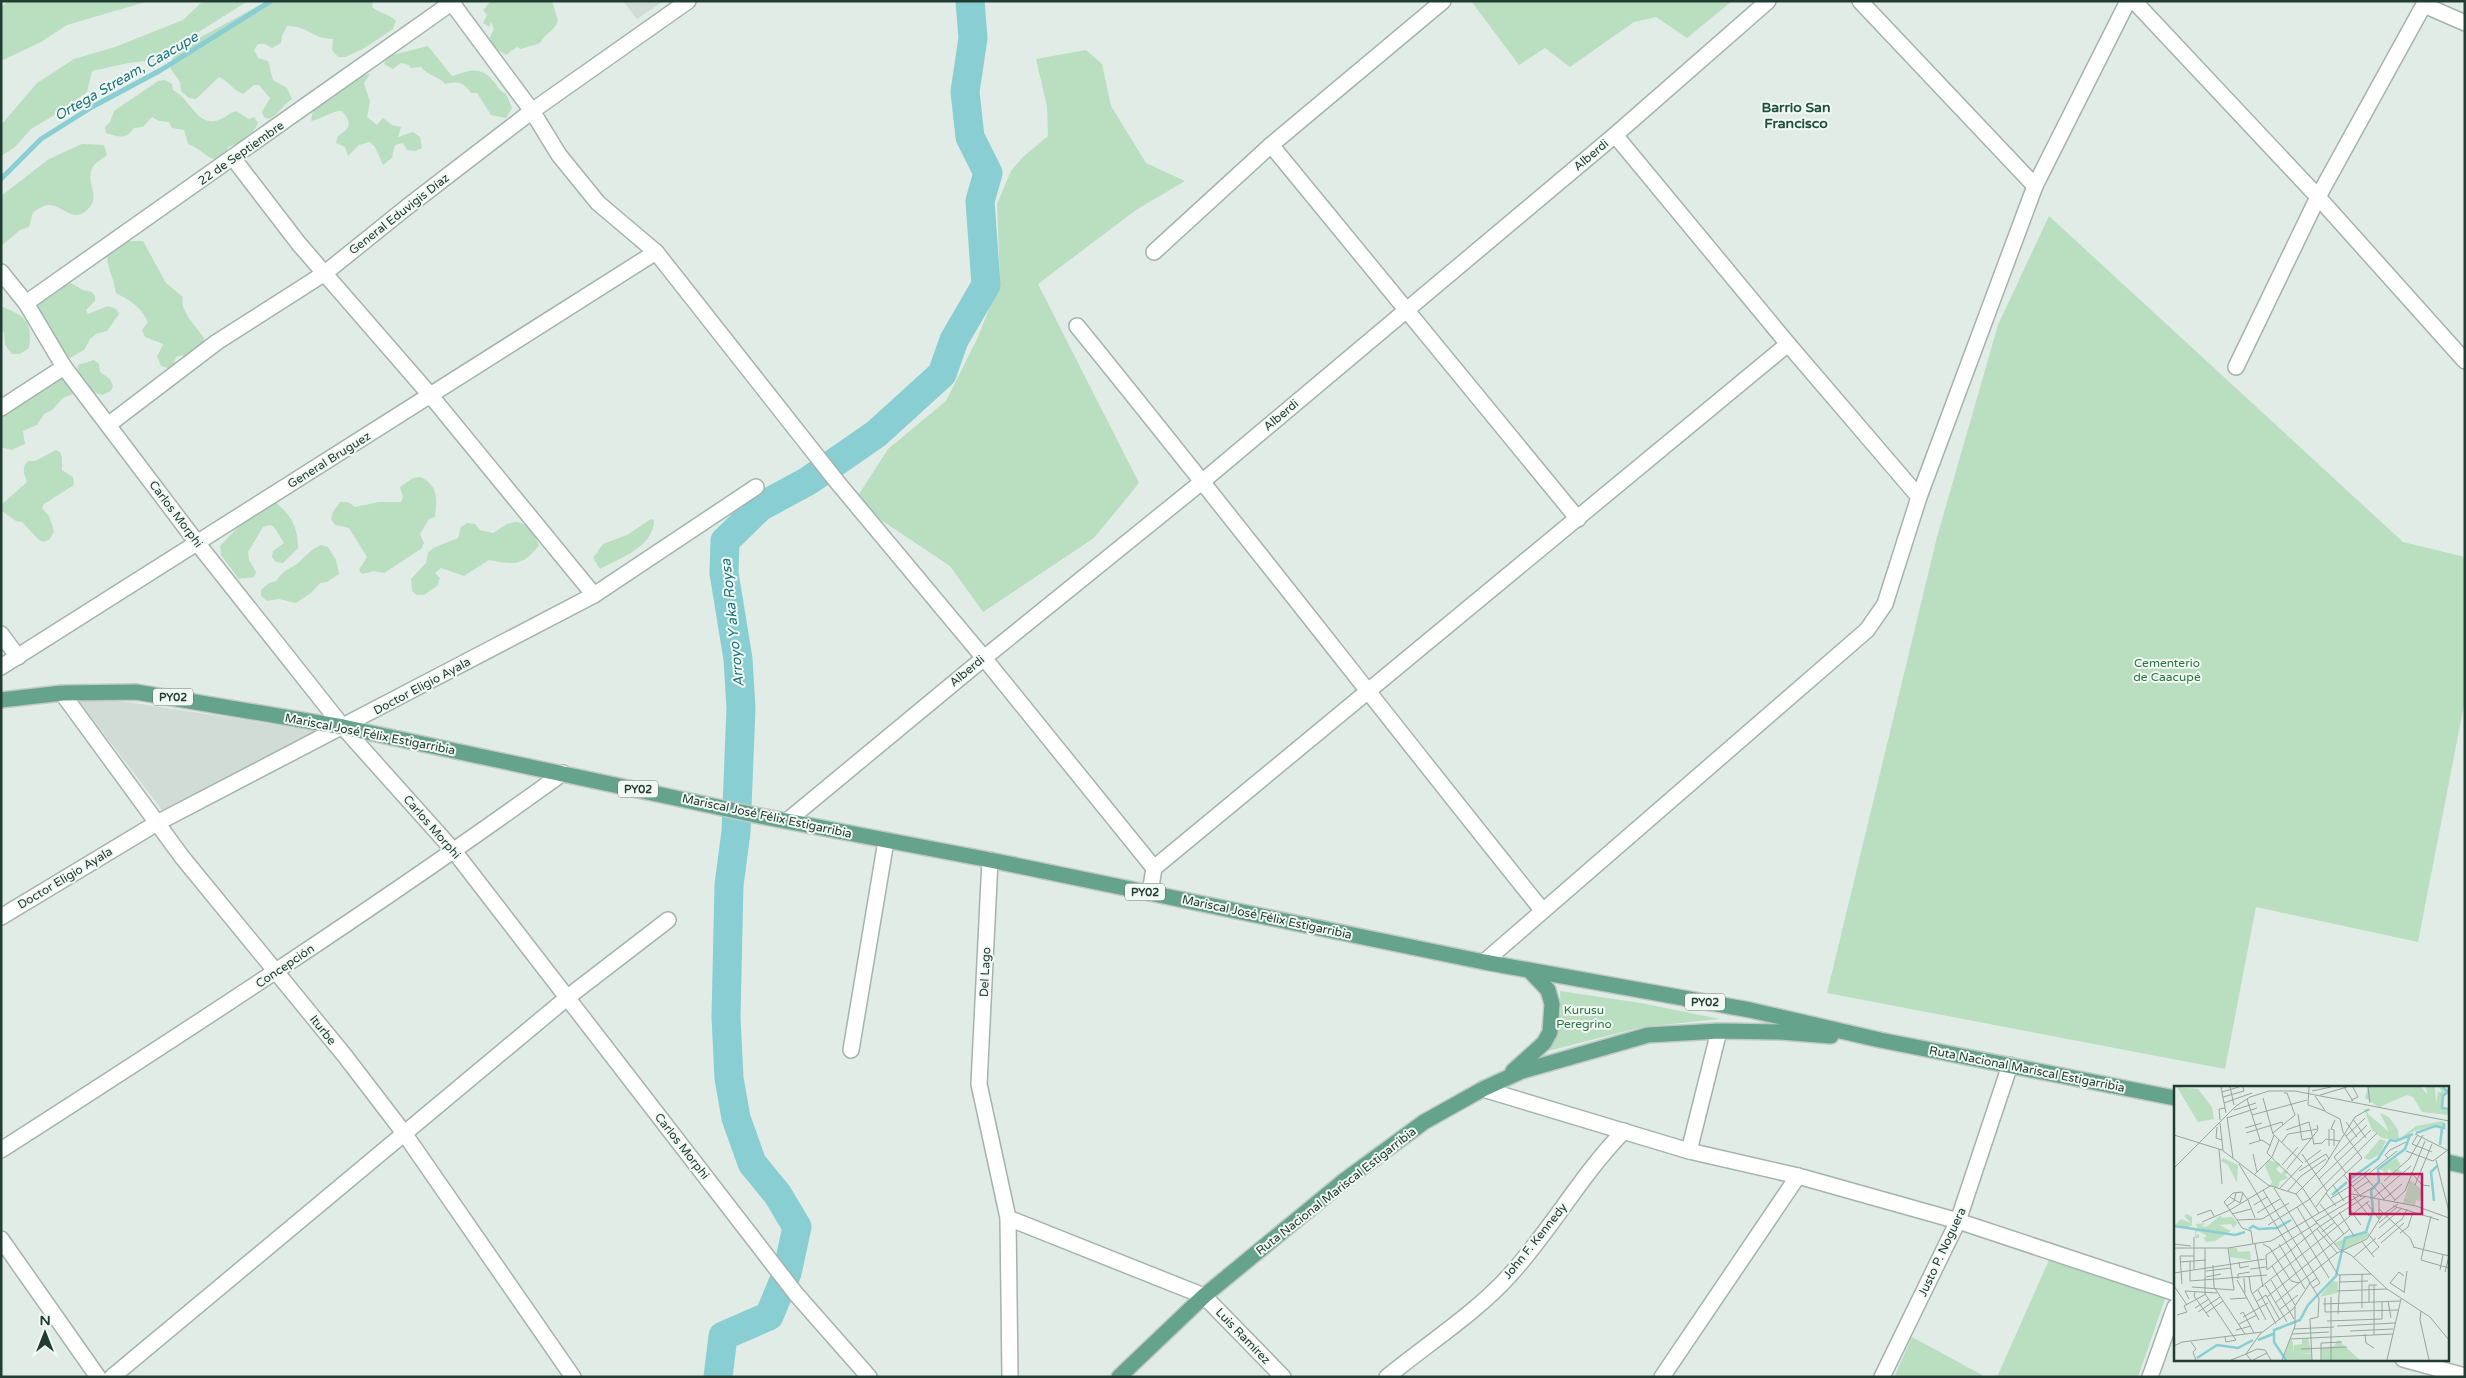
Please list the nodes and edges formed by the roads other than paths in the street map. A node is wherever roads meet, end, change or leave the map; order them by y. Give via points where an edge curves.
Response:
1 (688, 1) edge
2 (1443, 1) edge
3 (1768, 1) edge
4 (1860, 1) edge
5 (2128, 1) edge
6 (2134, 1) edge
7 (453, 2) edge
8 (2425, 3) edge
9 (2465, 23) edge
10 (532, 111) junction
11 (1616, 135) junction
12 (1271, 145) junction
13 (233, 158) junction
14 (2035, 186) junction
15 (2318, 197) junction
16 (656, 252) junction
17 (1154, 252) dead end
18 (1, 272) edge
19 (325, 273) junction
20 (26, 302) junction
21 (1405, 310) junction
22 (1077, 326) dead end
23 (1788, 344) junction
24 (2465, 361) edge
25 (64, 367) junction
26 (2236, 367) dead end
27 (430, 396) junction
28 (1, 408) edge
29 (108, 425) junction
30 (1203, 481) junction
31 (756, 487) dead end
32 (1919, 497) junction
33 (1578, 519) junction
34 (198, 544) junction
35 (594, 595) junction
36 (1, 634) edge
37 (18, 657) junction
38 (984, 658) junction
39 (1, 667) edge
40 (1367, 692) junction
41 (62, 693) junction
42 (1, 700) edge
43 (343, 727) junction
44 (563, 773) junction
45 (787, 821) junction
46 (157, 823) junction
47 (886, 841) junction
48 (454, 851) junction
49 (990, 860) junction
50 (1154, 868) junction
51 (1150, 893) junction
52 (1542, 910) junction
53 (1, 916) edge
54 (668, 920) dead end
55 (1484, 962) junction
56 (1530, 971) junction
57 (276, 972) junction
58 (568, 997) junction
59 (1720, 1031) junction
60 (1880, 1040) junction
61 (850, 1050) dead end
62 (2010, 1065) junction
63 (1505, 1078) junction
64 (1483, 1089) junction
65 (2174, 1098) edge
66 (1624, 1131) junction
67 (404, 1132) junction
68 (1, 1150) edge
69 (1689, 1151) junction
70 (2448, 1162) edge
71 (2465, 1166) edge
72 (1798, 1176) junction
73 (1008, 1218) junction
74 (1958, 1221) junction
75 (1, 1239) edge
76 (2174, 1293) edge
77 (1204, 1296) junction
78 (2174, 1310) edge
79 (2407, 1360) edge
80 (2465, 1376) edge
81 (98, 1377) edge
82 (112, 1377) edge
83 (573, 1377) edge
84 (869, 1377) edge
85 (1010, 1377) edge
86 (1119, 1377) edge
87 (1283, 1377) edge
88 (1387, 1377) edge
89 (1662, 1377) edge
90 (1882, 1377) edge
91 (2150, 1377) edge

1 - 10 street, General Eduvigis Díaz
2 - 12 street
3 - 11 street, Alberdi
4 - 14 street
5 - 14 street
6 - 15 street
7 - 10 street
7 - 13 street, 22 de Septiembre
8 - 9 street
8 - 15 street
10 - 16 street via 559,155 598,203
10 - 19 street, General Eduvigis Díaz
11 - 21 street, Alberdi
11 - 23 street
12 - 17 street
12 - 21 street
13 - 19 street
13 - 20 street, 22 de Septiembre
14 - 32 street
15 - 24 street
15 - 26 street
16 - 27 street, General Bruguez
16 - 38 street via 812,451
18 - 20 street, Carlos Morphi
19 - 27 street
19 - 29 street, General Eduvigis Díaz via 218,342
20 - 25 street, Carlos Morphi
21 - 30 street, Alberdi
21 - 33 street
22 - 30 street
23 - 32 street
23 - 33 street
25 - 28 street
25 - 29 street, Carlos Morphi
27 - 34 street, General Bruguez
27 - 35 street
29 - 34 street, Carlos Morphi
30 - 38 street, Alberdi
30 - 40 street
31 - 35 street, Doctor Eligio Ayala
32 - 52 street via 1885,604 1867,630
33 - 40 street
34 - 37 street, General Bruguez
34 - 43 street, Carlos Morphi
35 - 43 street, Doctor Eligio Ayala
36 - 37 street
37 - 39 street, General Bruguez
38 - 45 street, Alberdi
38 - 50 street
40 - 50 street
40 - 52 street
41 - 42 main road, Mariscal José Félix Estigarribia / PY02
41 - 43 main road, Mariscal José Félix Estigarribia / PY02 via 136,692
41 - 46 street, Iturbe
43 - 44 main road, Mariscal José Félix Estigarribia / PY02
43 - 46 street, Doctor Eligio Ayala
43 - 48 street, Carlos Morphi
44 - 45 main road, Mariscal José Félix Estigarribia / PY02
44 - 48 street, Concepción
45 - 47 main road, Mariscal José Félix Estigarribia / PY02
46 - 53 street, Doctor Eligio Ayala
46 - 57 street, Iturbe
47 - 49 main road, Mariscal José Félix Estigarribia / PY02
47 - 61 street
48 - 57 street, Concepción
48 - 58 street, Carlos Morphi
49 - 51 main road, Mariscal José Félix Estigarribia / PY02
49 - 73 street, Del Lago via 979,1084
50 - 51 street
51 - 55 main road, Mariscal José Félix Estigarribia / PY02
52 - 55 street
54 - 58 street
55 - 56 main road, Mariscal José Félix Estigarribia / PY02
56 - 60 main road, Ruta Nacional Mariscal Estigarribia / PY02 via 1750,1010
56 - 63 main road via 1548,990 1552,1004 1550,1032 1544,1043
57 - 67 street, Iturbe
57 - 68 street, Concepción
58 - 67 street
58 - 84 street, Carlos Morphi via 796,1294
59 - 60 main road, Ruta Nacional Mariscal Estigarribia / PY02
59 - 63 main road, Ruta Nacional Mariscal Estigarribia / PY02 via 1648,1035
59 - 69 street
60 - 62 main road, Ruta Nacional Mariscal Estigarribia / PY02
62 - 65 main road, Ruta Nacional Mariscal Estigarribia / PY02
62 - 74 street, Justo P. Noguera
63 - 64 main road, Ruta Nacional Mariscal Estigarribia / PY02
64 - 66 street
64 - 77 main road, Ruta Nacional Mariscal Estigarribia / PY02 via 1386,1148
66 - 69 street
66 - 88 street, John F. Kennedy via 1603,1152 1509,1276
67 - 82 street
67 - 83 street, Iturbe
69 - 72 street
70 - 71 main road
72 - 74 street
72 - 89 street
73 - 77 street
73 - 85 street
74 - 76 street
74 - 90 street, Justo P. Noguera
75 - 81 street
77 - 86 main road, Ruta Nacional Mariscal Estigarribia / PY02
77 - 87 street, Luis Ramírez
78 - 91 street
79 - 80 street

